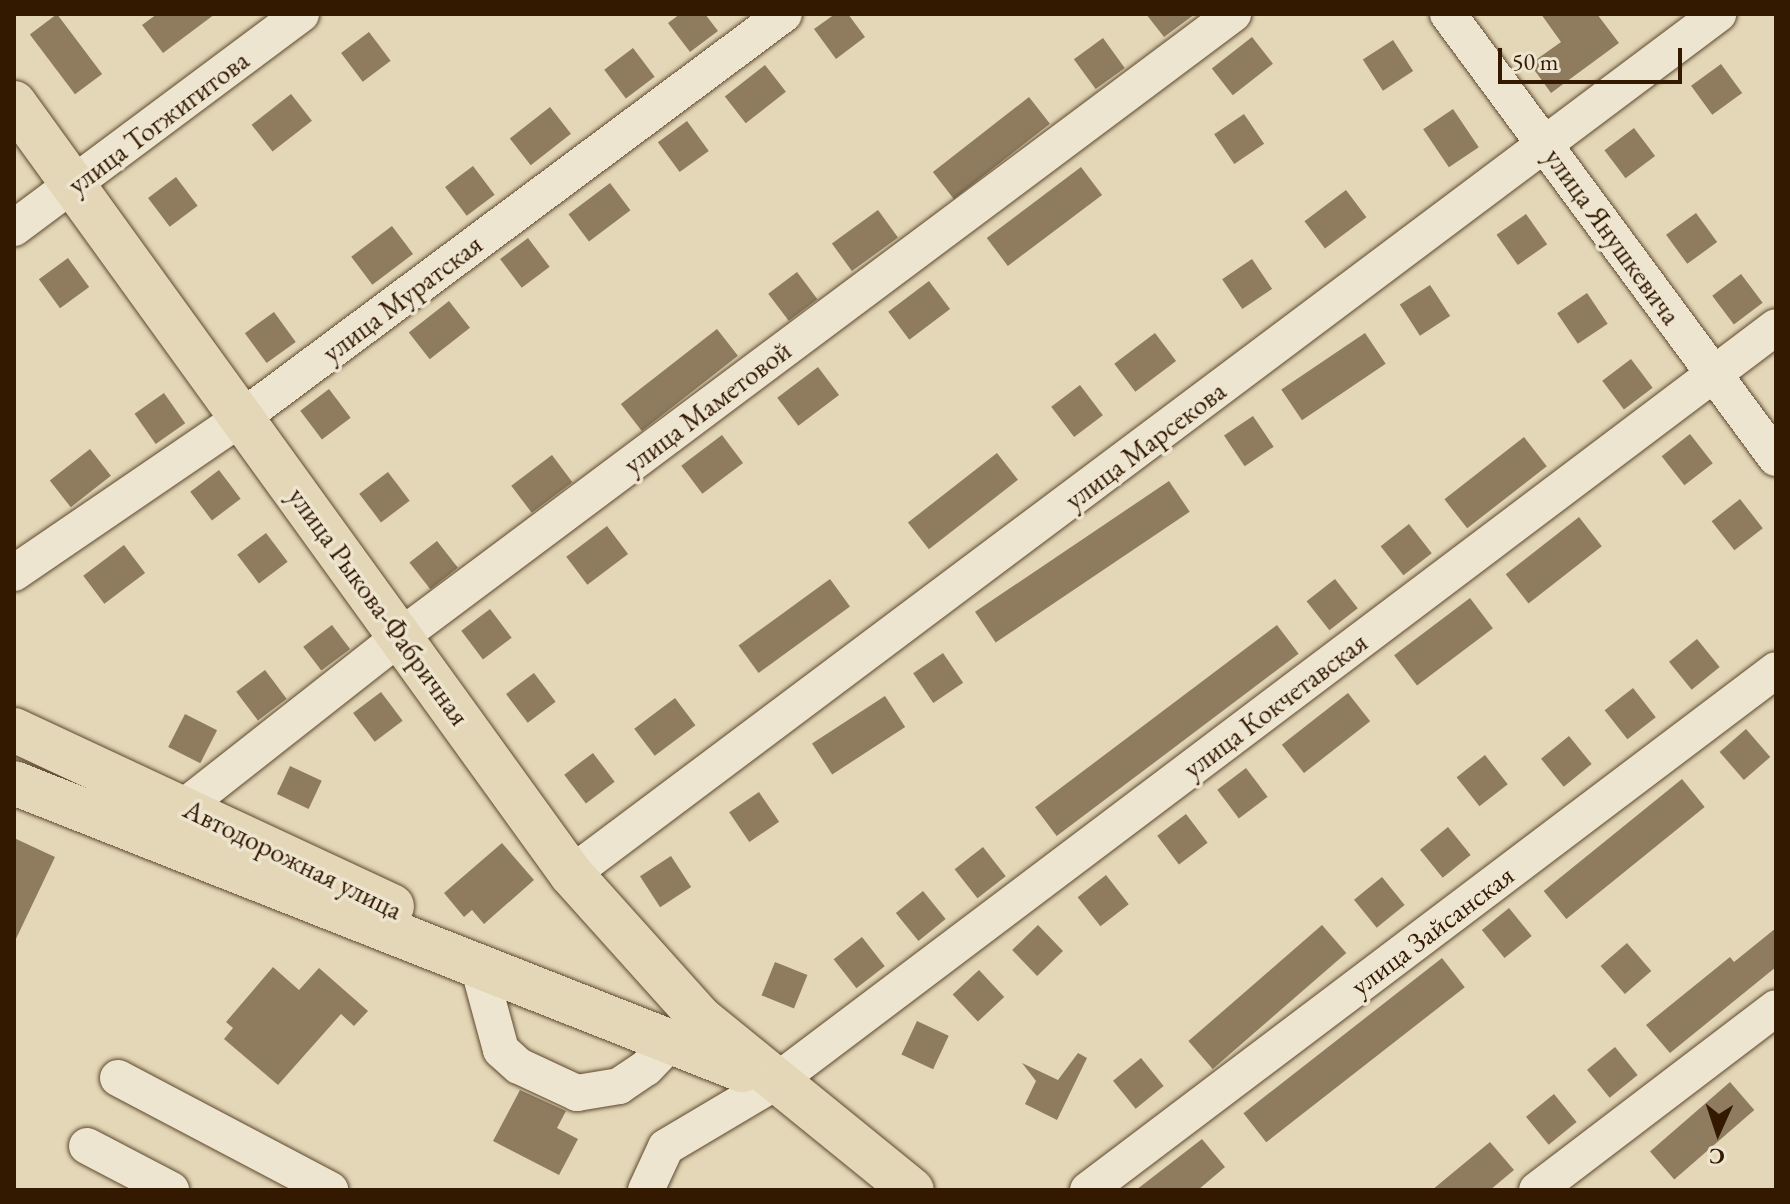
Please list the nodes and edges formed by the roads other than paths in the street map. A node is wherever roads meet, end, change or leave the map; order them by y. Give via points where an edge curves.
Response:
1 (301, 14) edge
2 (784, 14) edge
3 (1233, 14) edge
4 (1448, 14) edge
5 (1718, 14) edge
6 (14, 103) edge
7 (1547, 144) junction
8 (75, 185) junction
9 (14, 228) edge
10 (1776, 327) edge
11 (1713, 375) junction
12 (244, 416) junction
13 (1776, 458) edge
14 (14, 573) edge
15 (401, 636) junction
16 (1776, 670) edge
17 (14, 730) edge
18 (14, 783) edge
19 (185, 806) junction
20 (571, 874) junction
21 (479, 969) junction
22 (566, 1000) junction
23 (1776, 1008) edge
24 (671, 1042) junction
25 (118, 1078) dead end
26 (774, 1083) junction
27 (87, 1146) dead end
28 (171, 1190) edge
29 (330, 1190) edge
30 (646, 1190) edge
31 (912, 1190) edge
32 (1088, 1190) edge
33 (1537, 1190) edge

1 - 8 street, улица Тогжигитова
2 - 12 street, улица Муратская
3 - 15 street, улица Маметовой
4 - 7 street, улица Янушкевича
5 - 7 street, улица Марсекова
6 - 8 main road, улица Рыкова-Фабричная
7 - 11 street, улица Янушкевича
7 - 20 street, улица Марсекова
8 - 9 street, улица Тогжигитова
8 - 12 main road, улица Рыкова-Фабричная
10 - 11 street, улица Кокчетавская
11 - 13 street, улица Янушкевича
11 - 26 street, улица Кокчетавская
12 - 14 street, улица Муратская
12 - 15 main road, улица Рыкова-Фабричная
15 - 19 street, улица Маметовой
15 - 20 main road, улица Рыкова-Фабричная
16 - 32 street, улица Зайсанская
17 - 19 main road, Автодорожная улица
18 - 21 main road, Автодорожная улица
19 - 22 main road, Автодорожная улица via 528,972
20 - 26 main road, улица Рыкова-Фабричная via 700,1018
21 - 22 main road, Автодорожная улица
21 - 24 street via 501,1050 519,1066 577,1093 619,1086
22 - 24 main road, Автодорожная улица
23 - 33 street
24 - 26 main road, Автодорожная улица
25 - 29 street
26 - 30 street, улица Кокчетавская via 666,1147
26 - 31 main road
27 - 28 street

